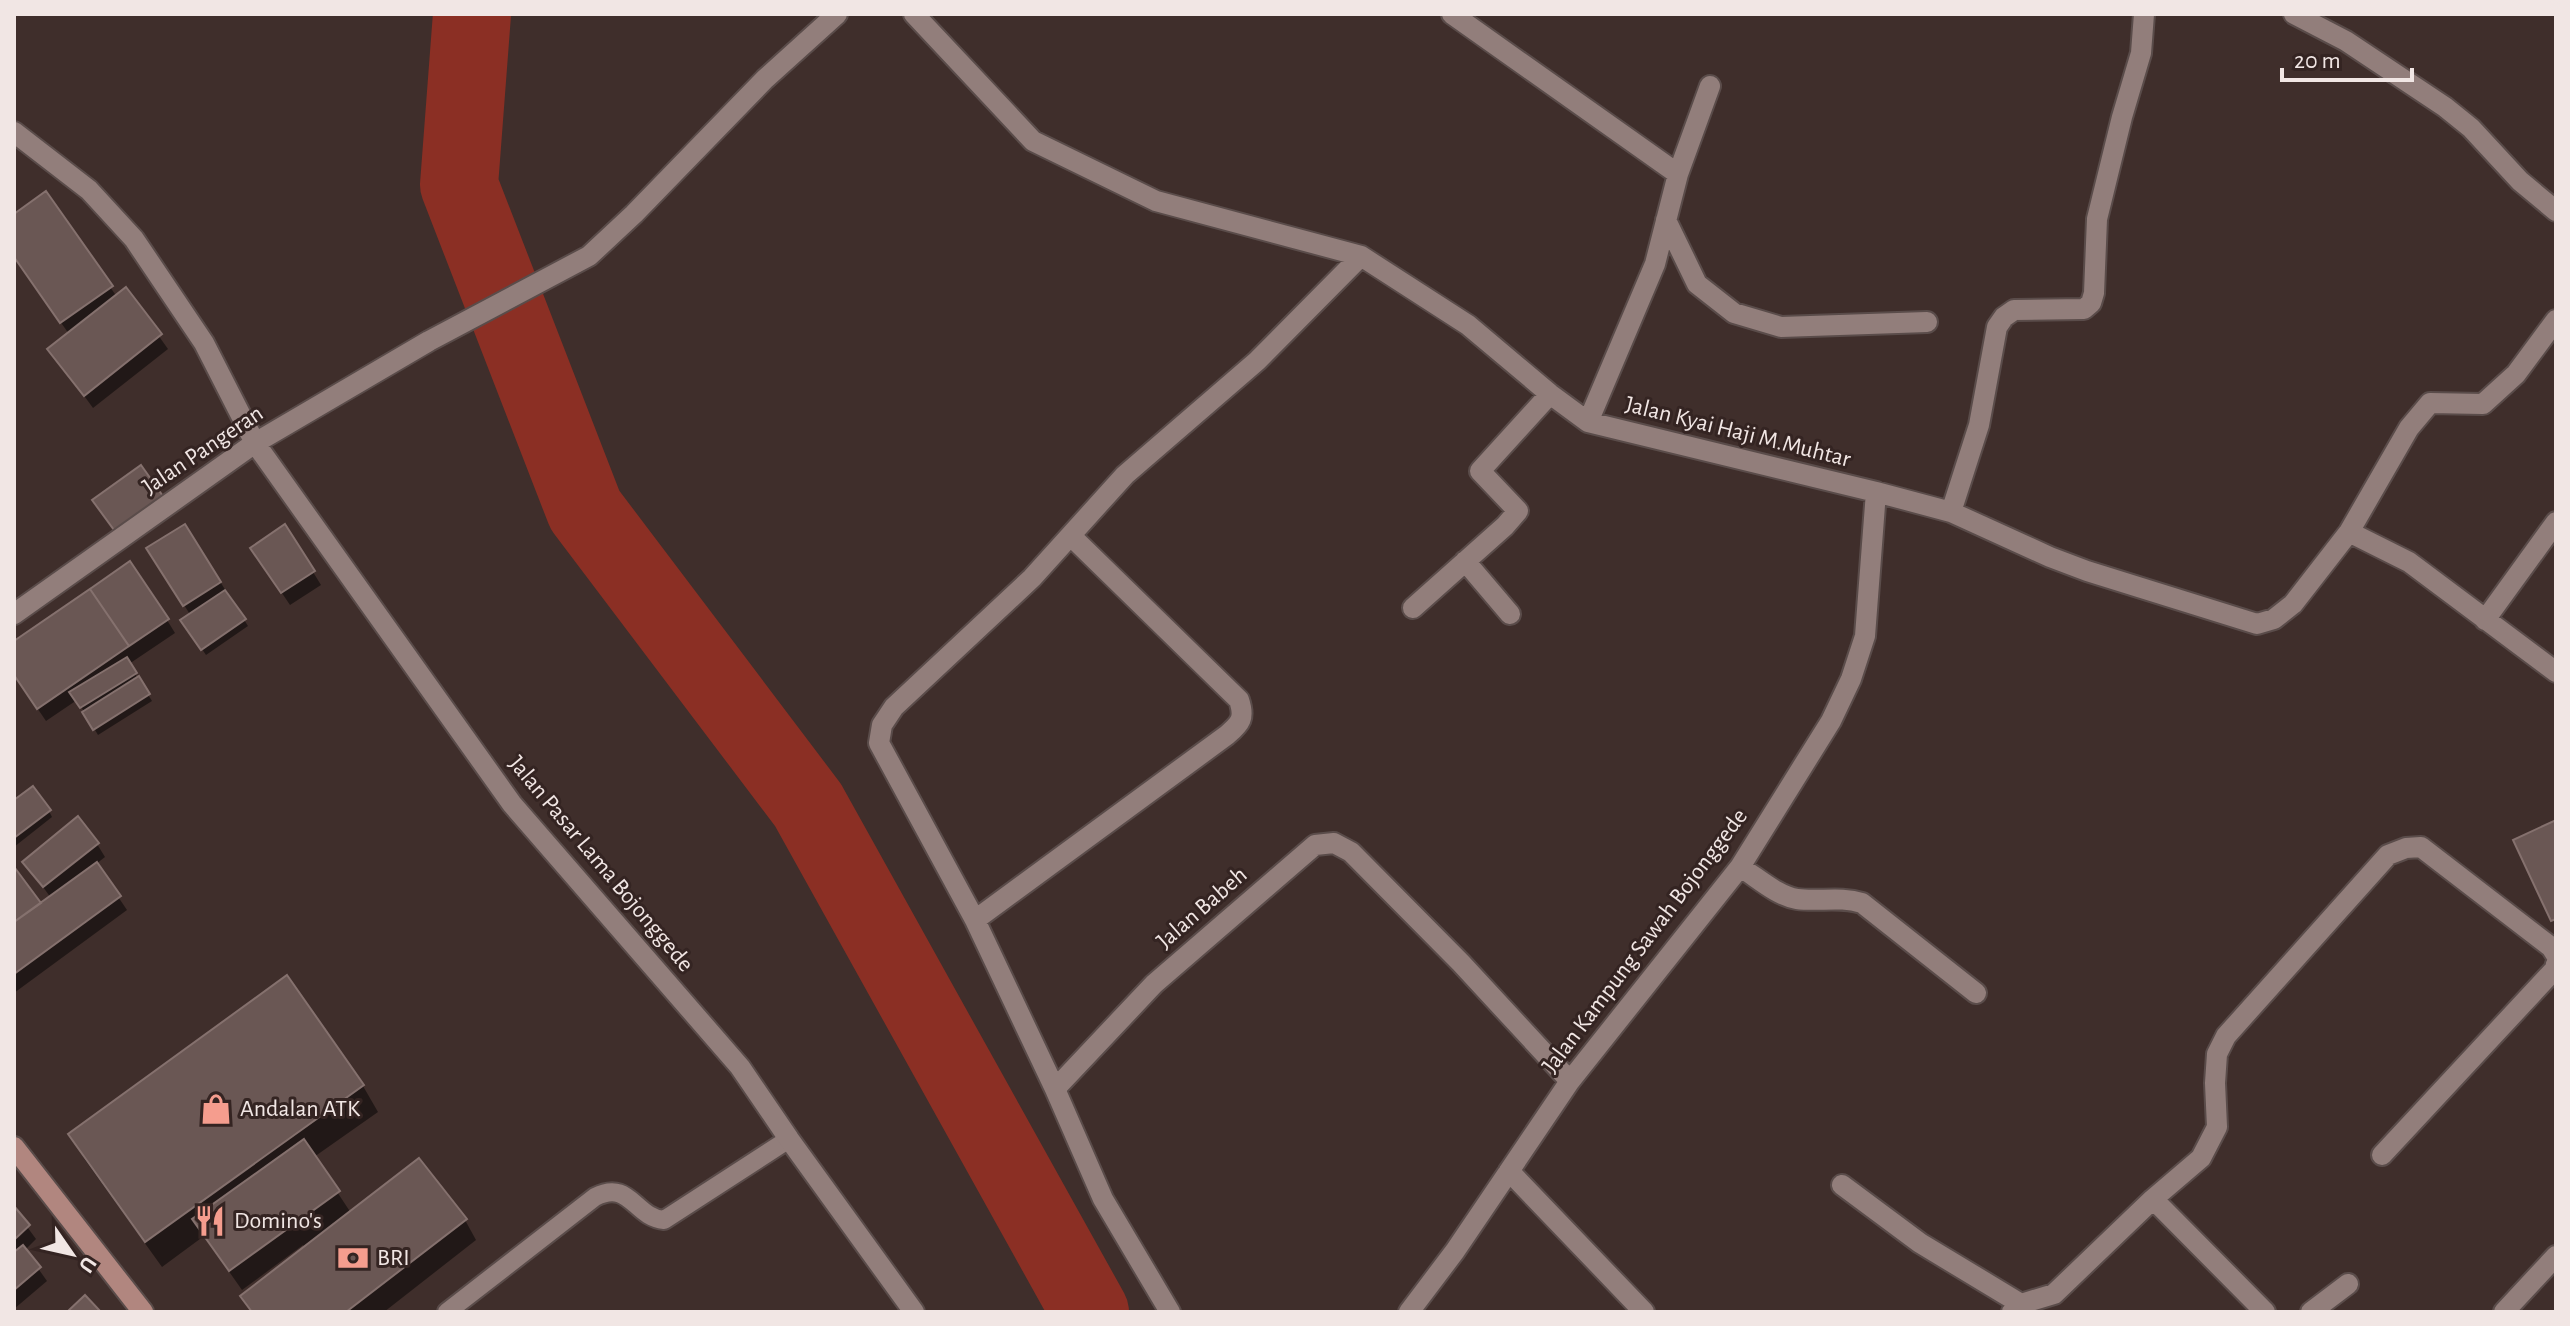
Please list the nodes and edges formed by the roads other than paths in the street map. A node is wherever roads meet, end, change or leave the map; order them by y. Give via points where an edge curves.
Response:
1 (837, 14) edge
2 (914, 14) edge
3 (1452, 14) edge
4 (2144, 14) edge
5 (2294, 14) edge
6 (1710, 86) dead end
7 (14, 132) edge
8 (1678, 174) junction
9 (2556, 211) edge
10 (1666, 220) junction
11 (1361, 256) junction
12 (2556, 320) edge
13 (1927, 322) dead end
14 (1550, 394) junction
15 (1588, 422) junction
16 (255, 443) junction
17 (1876, 492) junction
18 (1951, 512) junction
19 (2556, 522) edge
20 (2349, 532) junction
21 (1071, 536) junction
22 (1465, 561) junction
23 (1413, 608) dead end
24 (14, 614) edge
25 (1510, 614) dead end
26 (2485, 620) junction
27 (2556, 672) edge
28 (1740, 867) junction
29 (975, 920) junction
30 (2556, 955) edge
31 (2556, 964) edge
32 (1976, 993) dead end
33 (1570, 1081) junction
34 (1055, 1089) junction
35 (789, 1139) junction
36 (14, 1147) edge
37 (2382, 1155) dead end
38 (1509, 1171) junction
39 (1842, 1185) dead end
40 (2153, 1199) junction
41 (2556, 1256) edge
42 (2348, 1284) dead end
43 (2016, 1308) edge
44 (143, 1312) edge
45 (447, 1312) edge
46 (914, 1312) edge
47 (1170, 1312) edge
48 (1409, 1312) edge
49 (1644, 1312) edge
50 (2265, 1312) edge
51 (2311, 1312) edge
52 (2504, 1312) edge

1 - 16 street, Jalan Pangeran via 589,256
2 - 11 street, Jalan Kyai Haji M.Muhtar via 1033,141 1156,201
3 - 8 street
4 - 18 street via 2141,53 2097,219 2091,303 2084,309 2014,310 1997,327 1979,425
5 - 9 street via 2346,41 2462,121
6 - 8 street, Jalan Kyai Haji M.Muhtar
7 - 16 street, Jalan Pasar Lama Bojonggede via 89,190 134,239 204,343
8 - 10 street, Jalan Kyai Haji M.Muhtar
10 - 13 street via 1697,284 1734,313 1781,327
10 - 15 street, Jalan Kyai Haji M.Muhtar via 1655,264
11 - 14 street, Jalan Kyai Haji M.Muhtar via 1468,325
11 - 21 street via 1257,361 1125,475
12 - 20 street via 2516,374 2483,404 2430,403 2409,428
14 - 15 street, Jalan Kyai Haji M.Muhtar
14 - 22 street via 1480,471 1518,511
15 - 17 street, Jalan Kyai Haji M.Muhtar
16 - 24 street, Jalan Pangeran
16 - 35 street, Jalan Pasar Lama Bojonggede via 512,804 740,1067
17 - 18 street
17 - 28 street, Jalan Kampung Sawah Bojonggede via 1865,636 1851,679 1831,721
18 - 20 street via 2063,562 2257,624 2293,604
19 - 26 street
20 - 26 street via 2409,562
21 - 29 street via 894,707 882,725 879,743
21 - 29 street via 1239,700 1243,712 1227,735
22 - 23 street
22 - 25 street
26 - 27 street
28 - 32 street via 1789,897 1862,903
28 - 33 street, Jalan Kampung Sawah Bojonggede
29 - 34 street
30 - 40 street via 2421,847 2388,855 2226,1036 2217,1054 2217,1127 2201,1158
31 - 37 street
33 - 34 street, Jalan Babeh via 1395,896 1351,852 1334,843 1315,845 1154,984
33 - 38 street, Jalan Kampung Sawah Bojonggede
34 - 47 street via 1103,1199
35 - 45 lane via 664,1220 621,1193 606,1191
35 - 46 street, Jalan Pasar Lama Bojonggede
36 - 44 main road
38 - 48 street, Jalan Kampung Sawah Bojonggede
38 - 49 street
39 - 43 street
40 - 43 street via 2054,1294
40 - 50 street
41 - 52 street
42 - 51 street

